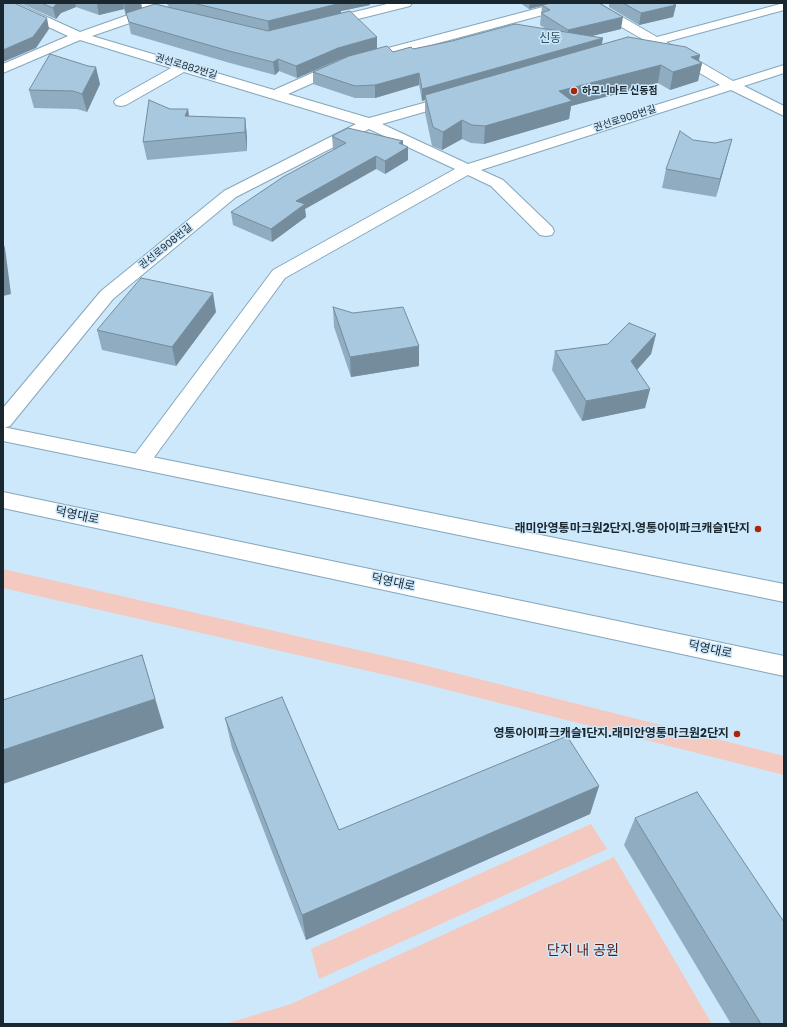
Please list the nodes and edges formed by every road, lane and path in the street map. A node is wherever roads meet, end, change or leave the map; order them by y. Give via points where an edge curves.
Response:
1 (6, 3) edge
2 (141, 3) edge
3 (181, 3) edge
4 (406, 3) edge
5 (572, 3) edge
6 (589, 3) edge
7 (784, 6) edge
8 (156, 10) junction
9 (186, 17) edge
10 (314, 26) edge
11 (79, 36) junction
12 (653, 41) junction
13 (607, 54) edge
14 (183, 66) junction
15 (3, 68) edge
16 (784, 69) edge
17 (731, 85) junction
18 (469, 94) edge
19 (275, 95) junction
20 (121, 102) dead end
21 (784, 112) edge
22 (369, 123) junction
23 (467, 169) junction
24 (546, 231) dead end
25 (3, 421) edge
26 (3, 434) edge
27 (140, 462) junction
28 (3, 500) edge
29 (784, 593) edge
30 (784, 666) edge

1 - 11 street, 권선로882번길
2 - 8 street
3 - 8 street
4 - 10 street
5 - 19 street via 344,64
6 - 12 street
7 - 12 street
8 - 9 street
8 - 11 street
11 - 14 street, 권선로882번길
11 - 15 street
12 - 13 street
12 - 17 street
14 - 19 street, 권선로882번길
14 - 20 street
16 - 17 street, 권선로908번길
17 - 21 street
17 - 23 street, 권선로908번길
18 - 22 street, 권선로908번길
19 - 22 street, 권선로882번길
22 - 23 street
22 - 25 street, 권선로908번길 via 230,194 107,295
23 - 24 street via 497,183
23 - 27 street, 권선로908번길 via 278,274
26 - 27 street
27 - 29 street
28 - 30 street, 덕영대로

